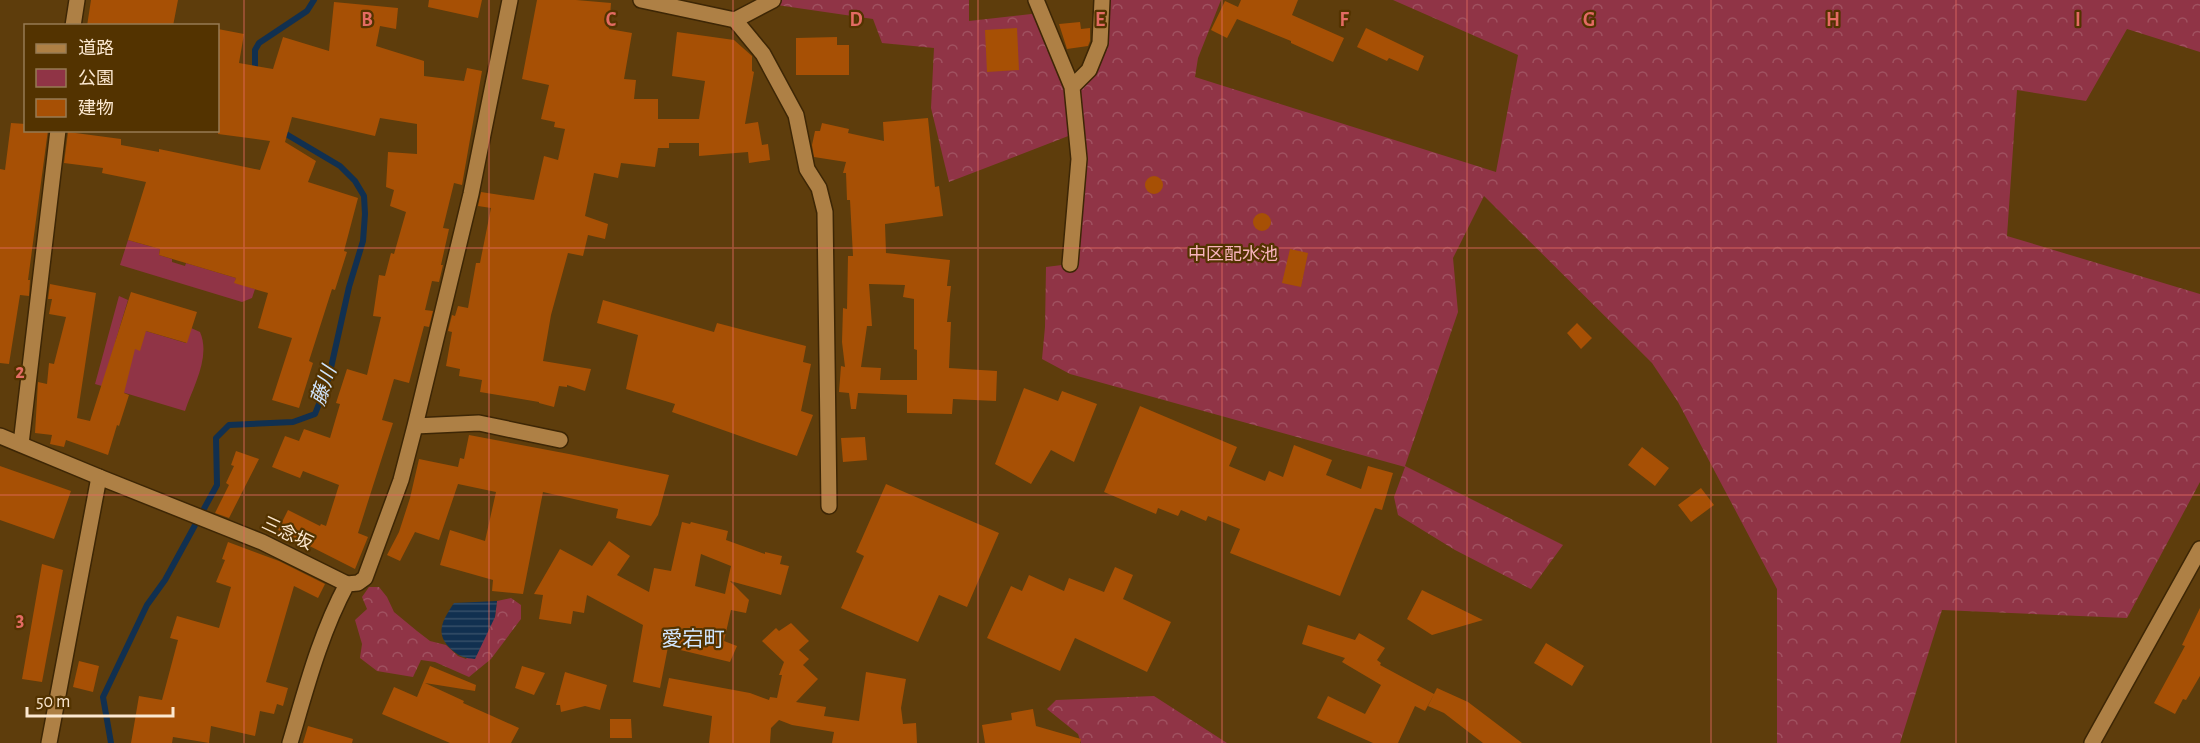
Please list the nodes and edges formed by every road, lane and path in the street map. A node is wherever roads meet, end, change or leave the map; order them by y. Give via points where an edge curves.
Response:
1 (76, 0) edge
2 (510, 0) edge
3 (641, 0) edge
4 (772, 0) edge
5 (1036, 0) edge
6 (1102, 0) edge
7 (735, 20) junction
8 (73, 24) edge
9 (1072, 87) junction
10 (58, 132) edge
11 (1070, 264) dead end
12 (415, 426) junction
13 (0, 436) edge
14 (560, 440) dead end
15 (21, 444) junction
16 (99, 477) junction
17 (830, 506) dead end
18 (2200, 549) edge
19 (347, 584) junction
20 (49, 743) edge
21 (290, 743) edge
22 (2092, 743) edge

1 - 8 street
2 - 12 street via 471,194
3 - 7 street
4 - 7 street
5 - 9 street
6 - 9 street via 1100,43 1089,70
7 - 17 street via 763,54 796,115 807,169 819,188 825,212
9 - 11 street via 1079,159
10 - 15 street
12 - 14 street via 479,423
12 - 19 street via 401,480 366,578
13 - 15 street, 三念坂
15 - 16 street, 三念坂
16 - 19 street, 三念坂 via 262,542
16 - 20 street
18 - 22 street
19 - 21 street via 332,613

